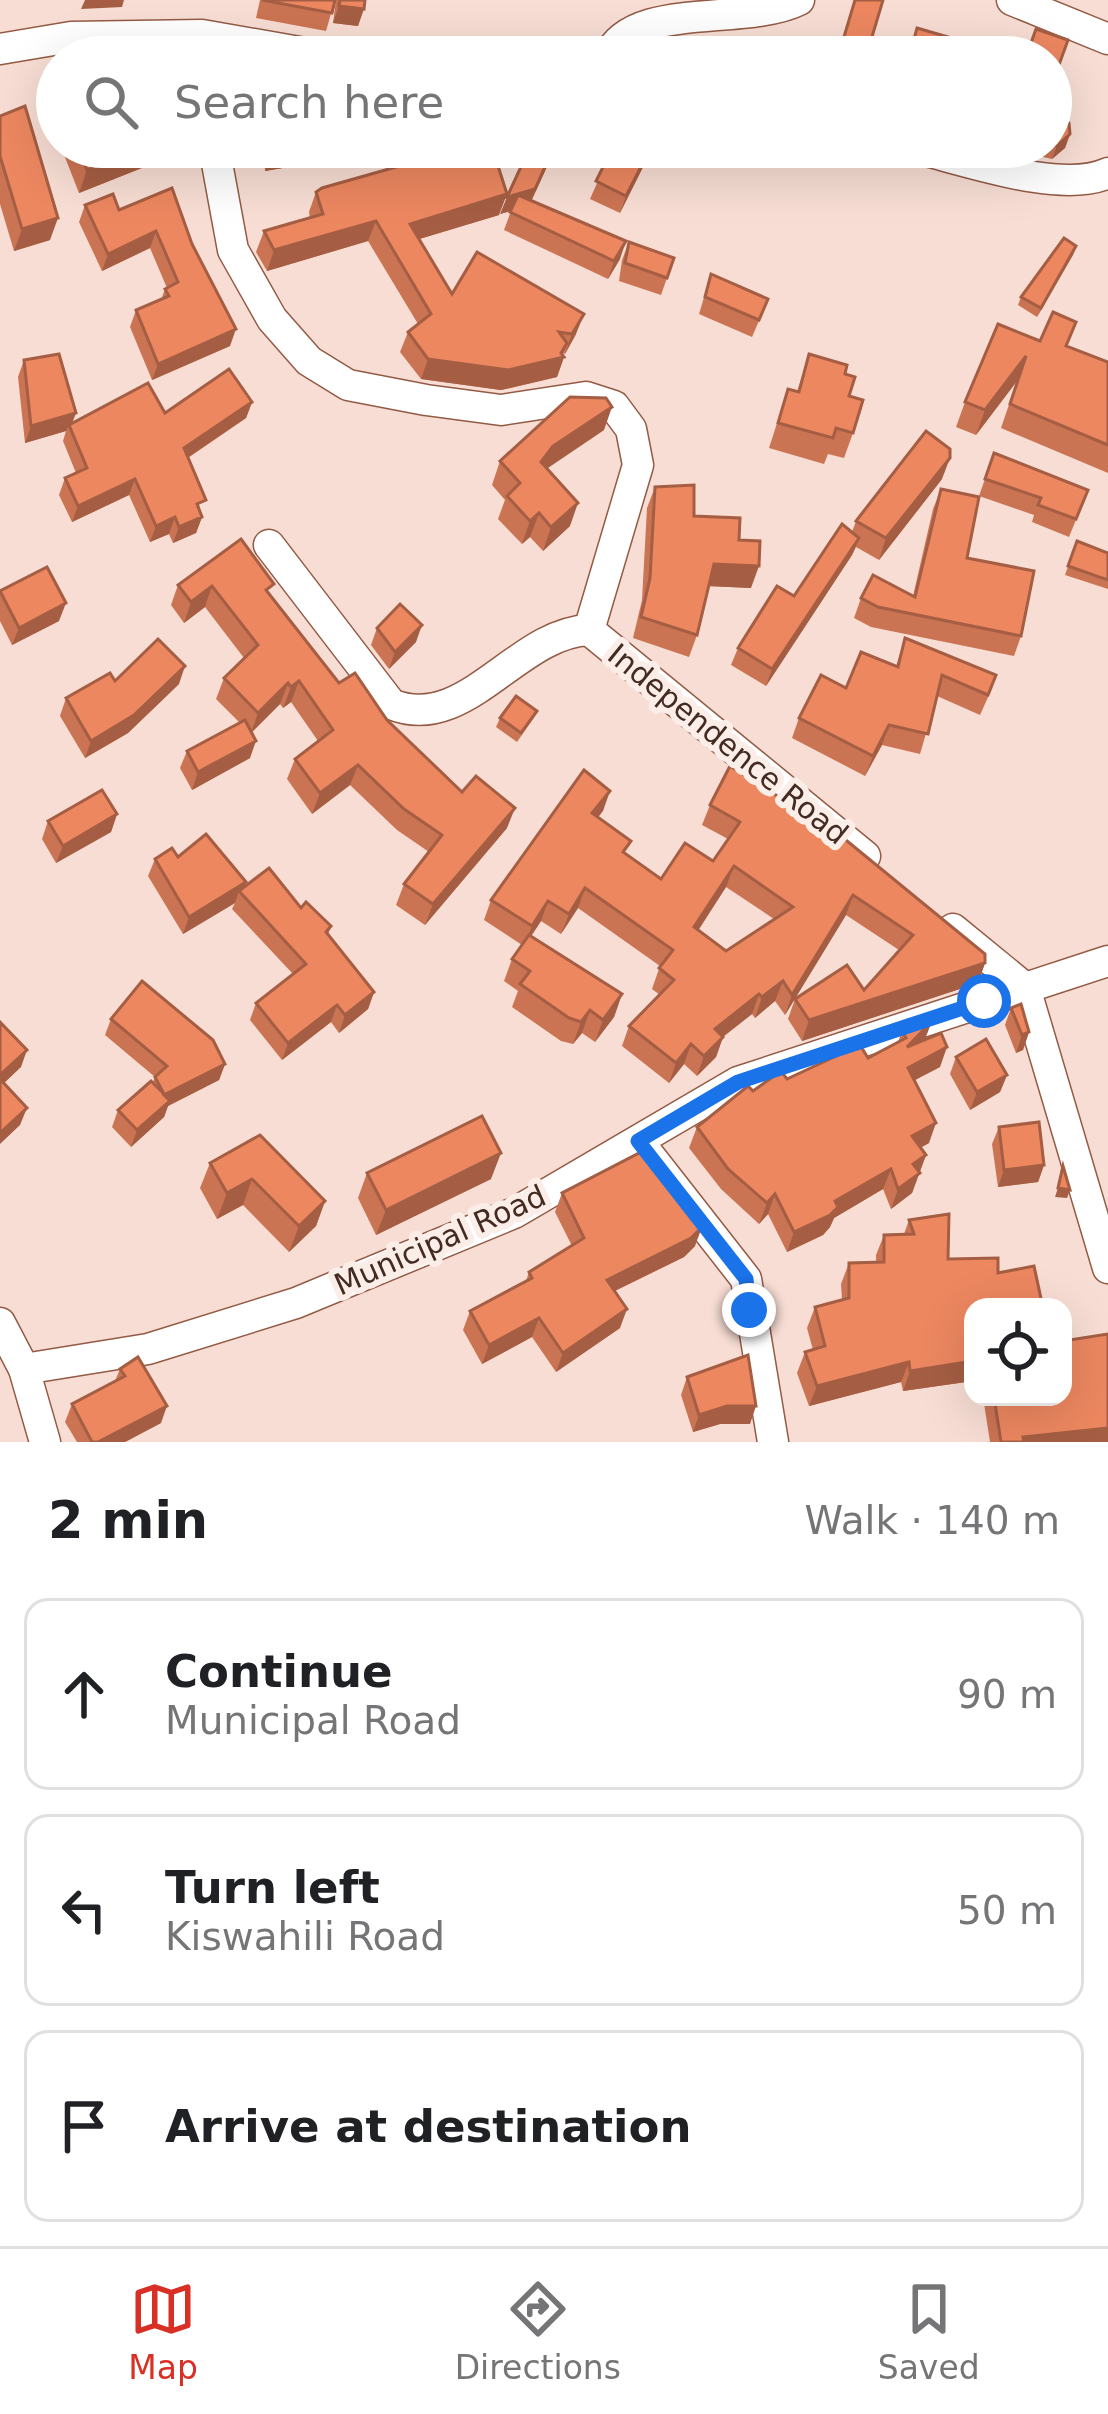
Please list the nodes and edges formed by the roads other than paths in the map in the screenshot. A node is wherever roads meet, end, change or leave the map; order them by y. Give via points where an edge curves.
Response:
1 (799, 0) edge
2 (1012, 0) edge
3 (1072, 11) edge
4 (618, 36) edge
5 (1108, 39) edge
6 (36, 43) edge
7 (0, 49) edge
8 (218, 168) edge
9 (1002, 168) edge
10 (1108, 173) edge
11 (269, 545) dead end
12 (589, 630) junction
13 (898, 884) edge
14 (934, 913) edge
15 (1108, 962) edge
16 (1025, 988) junction
17 (638, 1141) junction
18 (1108, 1268) edge
19 (0, 1323) edge
20 (24, 1369) junction
21 (45, 1442) edge
22 (773, 1442) edge

1 - 4 street via 641,18
2 - 3 street
3 - 5 street
6 - 7 street
8 - 12 street via 233,250 272,319 309,361 348,385 501,410 601,397 614,406 631,429 638,465
9 - 10 street via 1084,182
11 - 12 street, Independence Road via 391,704 412,713 455,702 541,641
12 - 13 street, Independence Road
14 - 16 street
15 - 16 street, Municipal Road
16 - 17 street, Municipal Road via 738,1082
16 - 18 street
17 - 20 street, Municipal Road via 514,1213 296,1303 148,1349
17 - 22 street via 746,1279
19 - 20 street
20 - 21 street

